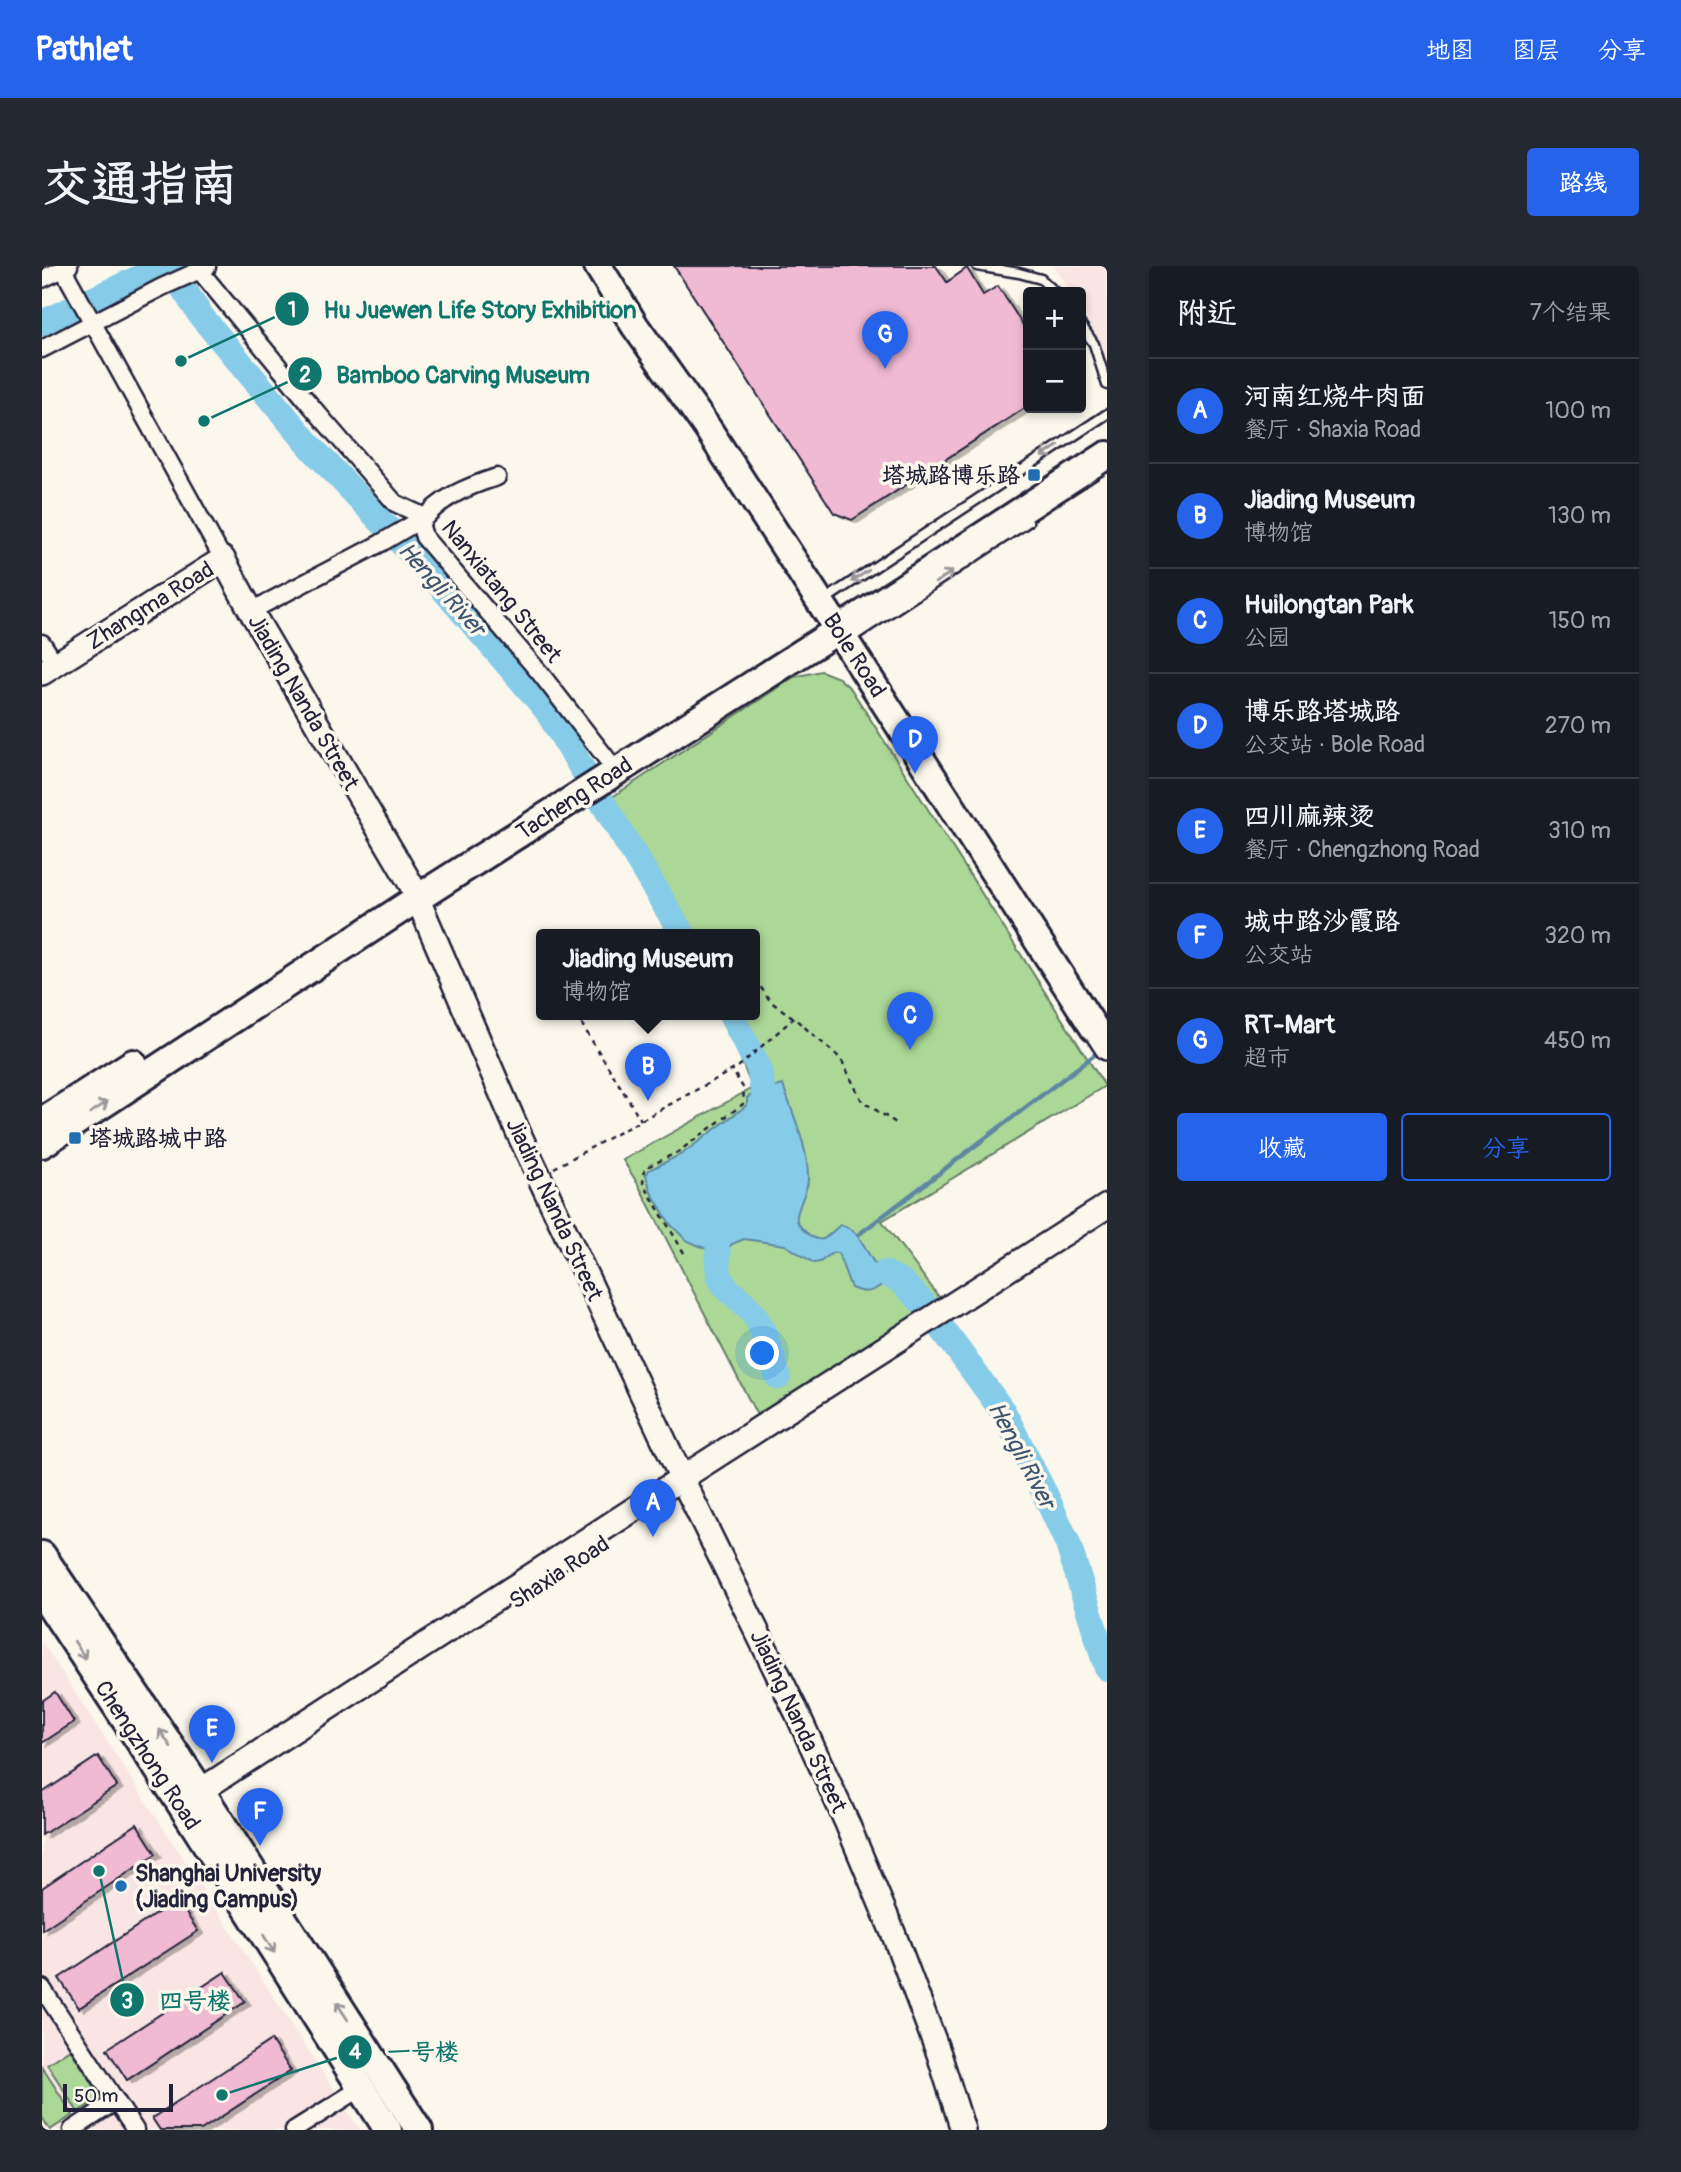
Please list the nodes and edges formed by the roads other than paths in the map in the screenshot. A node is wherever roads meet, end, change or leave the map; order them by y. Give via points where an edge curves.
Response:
1 (977, 266) edge
2 (66, 267) edge
3 (204, 268) edge
4 (603, 270) edge
5 (42, 279) edge
6 (1050, 287) edge
7 (90, 321) junction
8 (1086, 332) edge
9 (42, 349) edge
10 (1107, 385) edge
11 (1107, 414) edge
12 (1107, 439) edge
13 (1107, 455) edge
14 (497, 477) dead end
15 (1039, 515) dead end
16 (425, 517) junction
17 (223, 559) junction
18 (251, 611) junction
19 (834, 623) junction
20 (42, 643) edge
21 (49, 669) edge
22 (604, 767) junction
23 (415, 892) junction
24 (1101, 1038) edge
25 (42, 1121) edge
26 (42, 1144) edge
27 (1107, 1206) edge
28 (1107, 1214) edge
29 (684, 1483) junction
30 (42, 1555) edge
31 (42, 1593) edge
32 (193, 1802) junction
33 (42, 1988) edge
34 (361, 2088) junction
35 (116, 2101) junction
36 (72, 2130) edge
37 (135, 2130) edge
38 (294, 2130) edge
39 (388, 2130) edge
40 (419, 2130) edge
41 (962, 2130) edge

1 - 6 lane via 1041,279
2 - 5 street
2 - 7 street, Jiading Nanda Street
3 - 7 street
3 - 16 street via 307,401 395,503
4 - 19 main road, Bole Road via 635,326
7 - 9 street
7 - 17 street, Jiading Nanda Street
8 - 10 lane
11 -> 19 lane
12 - 19 main road, Tacheng Road
13 - 19 main road, Tacheng Road
14 - 16 street, Nanxiatang Street via 465,488
19 -> 15 lane
16 - 18 street
16 - 22 street, Nanxiatang Street via 420,523 424,537 540,673
17 - 18 street, Jiading Nanda Street
17 - 21 street, Zhangma Road
18 - 23 street, Jiading Nanda Street
19 - 22 main road, Tacheng Road
19 - 24 main road, Bole Road
20 - 21 street
22 - 23 main road, Tacheng Road
23 - 25 main road, Tacheng Road
26 -> 23 main road, Tacheng Road
23 - 29 street, Jiading Nanda Street via 539,1177
27 - 29 street
28 - 29 street, Shaxia Road
29 - 32 street, Shaxia Road
29 - 41 street, Jiading Nanda Street via 852,1836 939,2054
32 -> 30 main road, Chengzhong Road
31 -> 32 main road, Chengzhong Road
32 -> 34 main road, Chengzhong Road
40 -> 32 main road, Chengzhong Road
33 - 35 street
34 - 38 street
34 - 39 main road, Chengzhong Road
35 - 36 street
35 - 37 street

